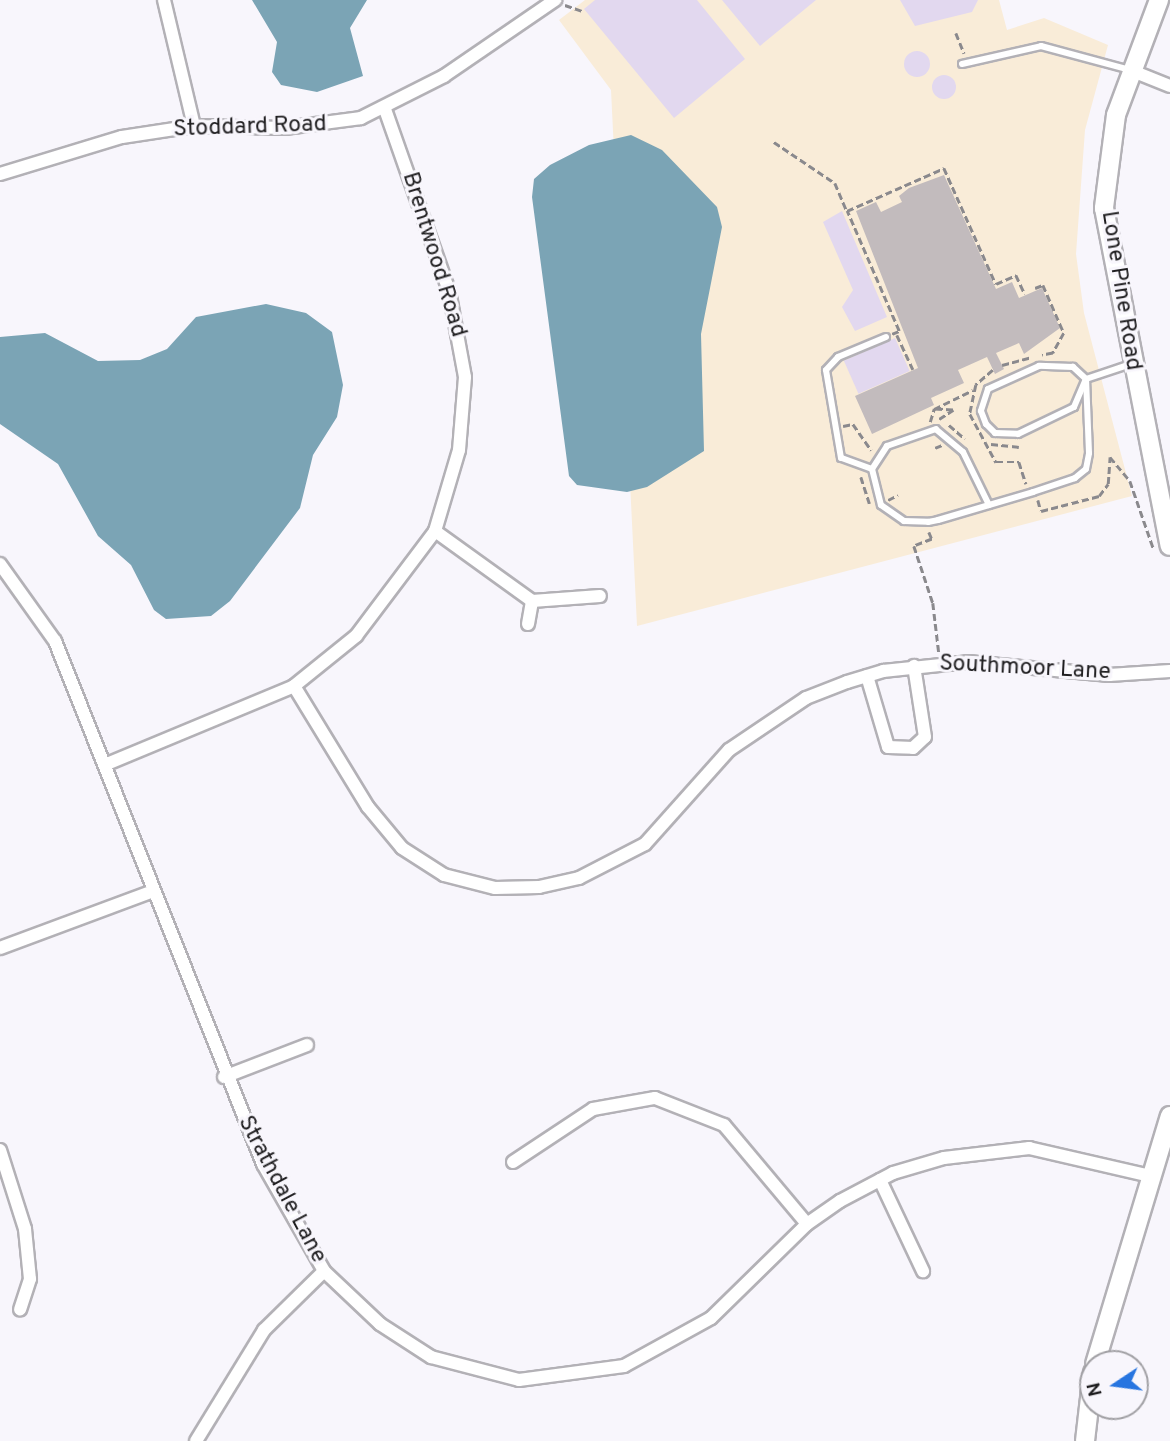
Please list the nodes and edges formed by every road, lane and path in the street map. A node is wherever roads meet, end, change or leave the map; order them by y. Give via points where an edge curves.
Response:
1 (164, 0) edge
2 (555, 0) edge
3 (561, 0) edge
4 (1159, 0) edge
5 (582, 11) dead end
6 (956, 33) dead end
7 (965, 63) joint
8 (1130, 70) junction
9 (1170, 86) edge
10 (385, 109) junction
11 (194, 126) junction
12 (774, 142) dead end
13 (0, 174) edge
14 (847, 211) junction
15 (1035, 288) dead end
16 (1025, 294) dead end
17 (895, 332) junction
18 (886, 337) joint
19 (1131, 364) junction
20 (1002, 365) dead end
21 (913, 370) dead end
22 (993, 370) dead end
23 (1086, 379) junction
24 (973, 390) junction
25 (934, 409) junction
26 (931, 416) dead end
27 (937, 422) dead end
28 (834, 428) junction
29 (991, 444) junction
30 (1018, 447) dead end
31 (872, 450) dead end
32 (872, 469) junction
33 (1032, 492) junction
34 (989, 505) junction
35 (435, 531) junction
36 (1162, 548) edge
37 (0, 564) edge
38 (600, 596) dead end
39 (532, 601) junction
40 (528, 624) dead end
41 (914, 666) junction
42 (1170, 671) edge
43 (867, 676) junction
44 (294, 686) junction
45 (107, 764) junction
46 (153, 891) junction
47 (0, 948) edge
48 (307, 1045) dead end
49 (224, 1077) junction
50 (1170, 1116) edge
51 (0, 1150) edge
52 (513, 1162) dead end
53 (1150, 1176) junction
54 (880, 1180) junction
55 (807, 1224) junction
56 (324, 1271) junction
57 (923, 1271) dead end
58 (20, 1309) dead end
59 (1098, 1350) edge
60 (1087, 1420) edge
61 (196, 1441) edge
62 (1085, 1441) edge

1 - 11 street
2 - 10 street, Stoddard Road
3 - 5 path
4 - 8 street, Lone Pine Road
6 - 7 path
7 - 8 lane via 1041,46
8 - 9 street
8 - 19 street, Lone Pine Road via 1107,162 1104,208
10 - 11 street, Stoddard Road via 335,125
10 - 35 street, Brentwood Road via 449,290 465,377 459,450
11 - 13 street, Stoddard Road via 122,137
12 - 14 path via 835,183
14 - 16 path via 944,169 996,284 1016,275
14 - 17 path
15 - 20 path via 1043,285 1064,333 1053,353
17 - 18 path
17 - 21 path
18 - 28 lane via 830,363
19 - 23 lane
19 - 36 street, Lone Pine Road
22 - 24 path
23 - 23 lane via 1059,365 999,379 983,399 983,418 995,433 1031,430 1074,407
23 - 33 lane via 1086,469
24 - 25 path
24 - 29 path via 972,422
25 - 26 path
25 - 27 path via 953,410
28 - 31 path via 853,424
28 - 32 lane via 841,458
29 - 30 path
29 - 33 path via 996,462 1019,463
32 - 34 lane via 881,505 904,521 928,522
32 - 34 lane via 887,446 936,429 963,452
33 - 34 lane
33 - 36 path via 1041,512 1099,496 1108,484 1110,457 1130,481
35 - 39 street
35 - 44 street, Brentwood Road via 356,636
37 - 45 street, Strathdale Lane via 55,641
38 - 39 street
39 - 40 street
41 - 42 street, Southmoor Lane via 968,662 1109,675
41 - 43 street, Southmoor Lane
41 - 43 street via 925,737 913,748 888,747
43 - 44 street, Southmoor Lane via 806,698 729,750 645,844 579,878 539,887 495,888 444,876 402,848 368,807
44 - 45 street, Brentwood Road
45 - 46 street, Strathdale Lane
46 - 47 street
46 - 49 street, Strathdale Lane
48 - 49 street
49 - 56 street, Strathdale Lane via 263,1164
50 - 53 street
51 - 58 street via 25,1229 30,1279
52 - 55 street via 593,1109 655,1098 724,1125
53 - 54 street, Strathdale Lane via 1028,1148 944,1158
53 - 59 street
54 - 55 street, Strathdale Lane
54 - 57 street
55 - 56 street, Strathdale Lane via 711,1318 624,1366 575,1377 519,1380 431,1357 380,1324
56 - 61 street via 264,1330
60 - 62 street

